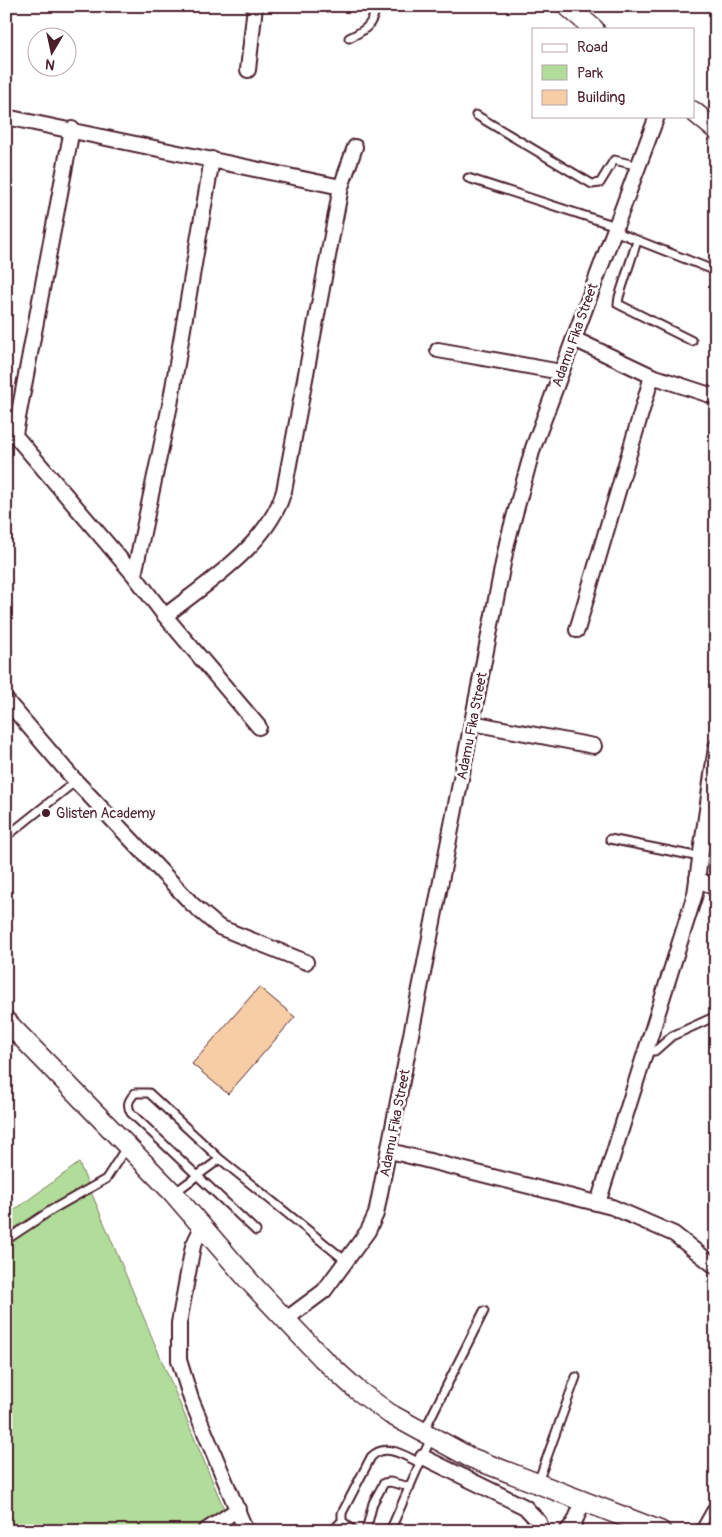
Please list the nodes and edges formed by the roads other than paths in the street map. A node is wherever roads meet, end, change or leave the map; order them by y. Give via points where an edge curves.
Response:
1 (255, 6) edge
2 (376, 6) edge
3 (567, 6) edge
4 (593, 28) edge
5 (349, 38) dead end
6 (248, 70) dead end
7 (694, 112) edge
8 (476, 115) dead end
9 (6, 117) edge
10 (657, 118) edge
11 (72, 130) junction
12 (716, 130) edge
13 (355, 146) dead end
14 (212, 159) junction
15 (639, 166) junction
16 (468, 178) dead end
17 (341, 187) junction
18 (615, 229) junction
19 (637, 240) junction
20 (716, 271) edge
21 (574, 339) junction
22 (692, 341) dead end
23 (438, 350) dead end
24 (561, 372) junction
25 (652, 376) junction
26 (716, 397) edge
27 (11, 429) edge
28 (134, 574) junction
29 (165, 616) junction
30 (578, 630) dead end
31 (6, 700) edge
32 (472, 723) junction
33 (259, 727) dead end
34 (594, 746) dead end
35 (716, 747) edge
36 (76, 781) junction
37 (12, 832) dead end
38 (610, 839) dead end
39 (700, 857) junction
40 (697, 878) junction
41 (716, 889) edge
42 (306, 962) dead end
43 (716, 1016) edge
44 (6, 1021) edge
45 (645, 1051) junction
46 (127, 1146) junction
47 (390, 1151) junction
48 (220, 1159) junction
49 (198, 1176) junction
50 (173, 1194) junction
51 (598, 1204) junction
52 (202, 1226) junction
53 (256, 1231) dead end
54 (6, 1240) edge
55 (346, 1261) junction
56 (716, 1267) edge
57 (484, 1311) dead end
58 (285, 1320) junction
59 (576, 1377) dead end
60 (427, 1436) junction
61 (422, 1460) junction
62 (538, 1483) junction
63 (410, 1487) junction
64 (584, 1500) junction
65 (716, 1501) edge
66 (238, 1509) junction
67 (342, 1521) junction
68 (205, 1531) edge
69 (246, 1531) edge
70 (332, 1531) edge
71 (354, 1531) edge
72 (366, 1531) edge
73 (390, 1531) edge
74 (542, 1531) edge
75 (567, 1531) edge
76 (661, 1531) edge
77 (700, 1531) edge

1 - 6 street
2 - 5 lane via 370,26
3 - 4 street
7 - 12 street
8 - 15 lane via 592,184 600,183 614,160
9 - 11 street
10 - 15 street, Adamu Fika Street
11 - 14 street
11 - 27 street
13 - 17 street
14 - 17 street
14 - 28 street via 170,405
15 - 18 street, Adamu Fika Street
16 - 18 lane
17 - 29 street via 279,509 252,545
18 - 19 lane
18 - 21 street, Adamu Fika Street
19 - 20 lane
19 - 22 lane via 618,304
21 - 24 street, Adamu Fika Street
21 - 25 street
23 - 24 street
24 - 32 street, Adamu Fika Street via 516,506
25 - 26 street
25 - 30 street
27 - 28 street
28 - 29 street
29 - 33 street
31 - 36 street
32 - 34 street
32 - 47 street, Adamu Fika Street
35 - 39 street
36 - 37 lane
36 - 42 street via 193,905 219,927
38 - 39 lane
39 - 40 street
40 - 41 street
40 - 45 street via 695,894
43 - 45 lane via 672,1036 655,1051
44 - 46 street
45 - 51 street
46 - 50 street
46 - 54 lane via 106,1179
47 - 51 street
47 - 55 street, Adamu Fika Street via 376,1214
48 - 49 lane
48 - 49 lane via 149,1093 135,1093 129,1100 131,1113
48 - 55 lane
49 - 50 lane
49 - 53 lane
50 - 52 street
51 - 56 street via 674,1234
52 - 58 street
52 - 66 street via 193,1246 179,1323 179,1360 191,1399
55 - 58 street, Adamu Fika Street via 324,1291
57 - 60 lane
58 - 60 street via 356,1389
59 - 62 lane
60 - 61 lane
60 - 62 street via 470,1457
61 - 63 lane
61 - 67 lane via 395,1451 376,1452 365,1465 342,1513
61 - 74 street via 525,1507 539,1522
62 - 64 street
63 - 72 lane via 384,1483
63 - 73 lane
64 - 75 street
64 - 76 street
65 - 77 lane
66 - 68 street
66 - 69 street
67 - 70 lane
67 - 71 lane

